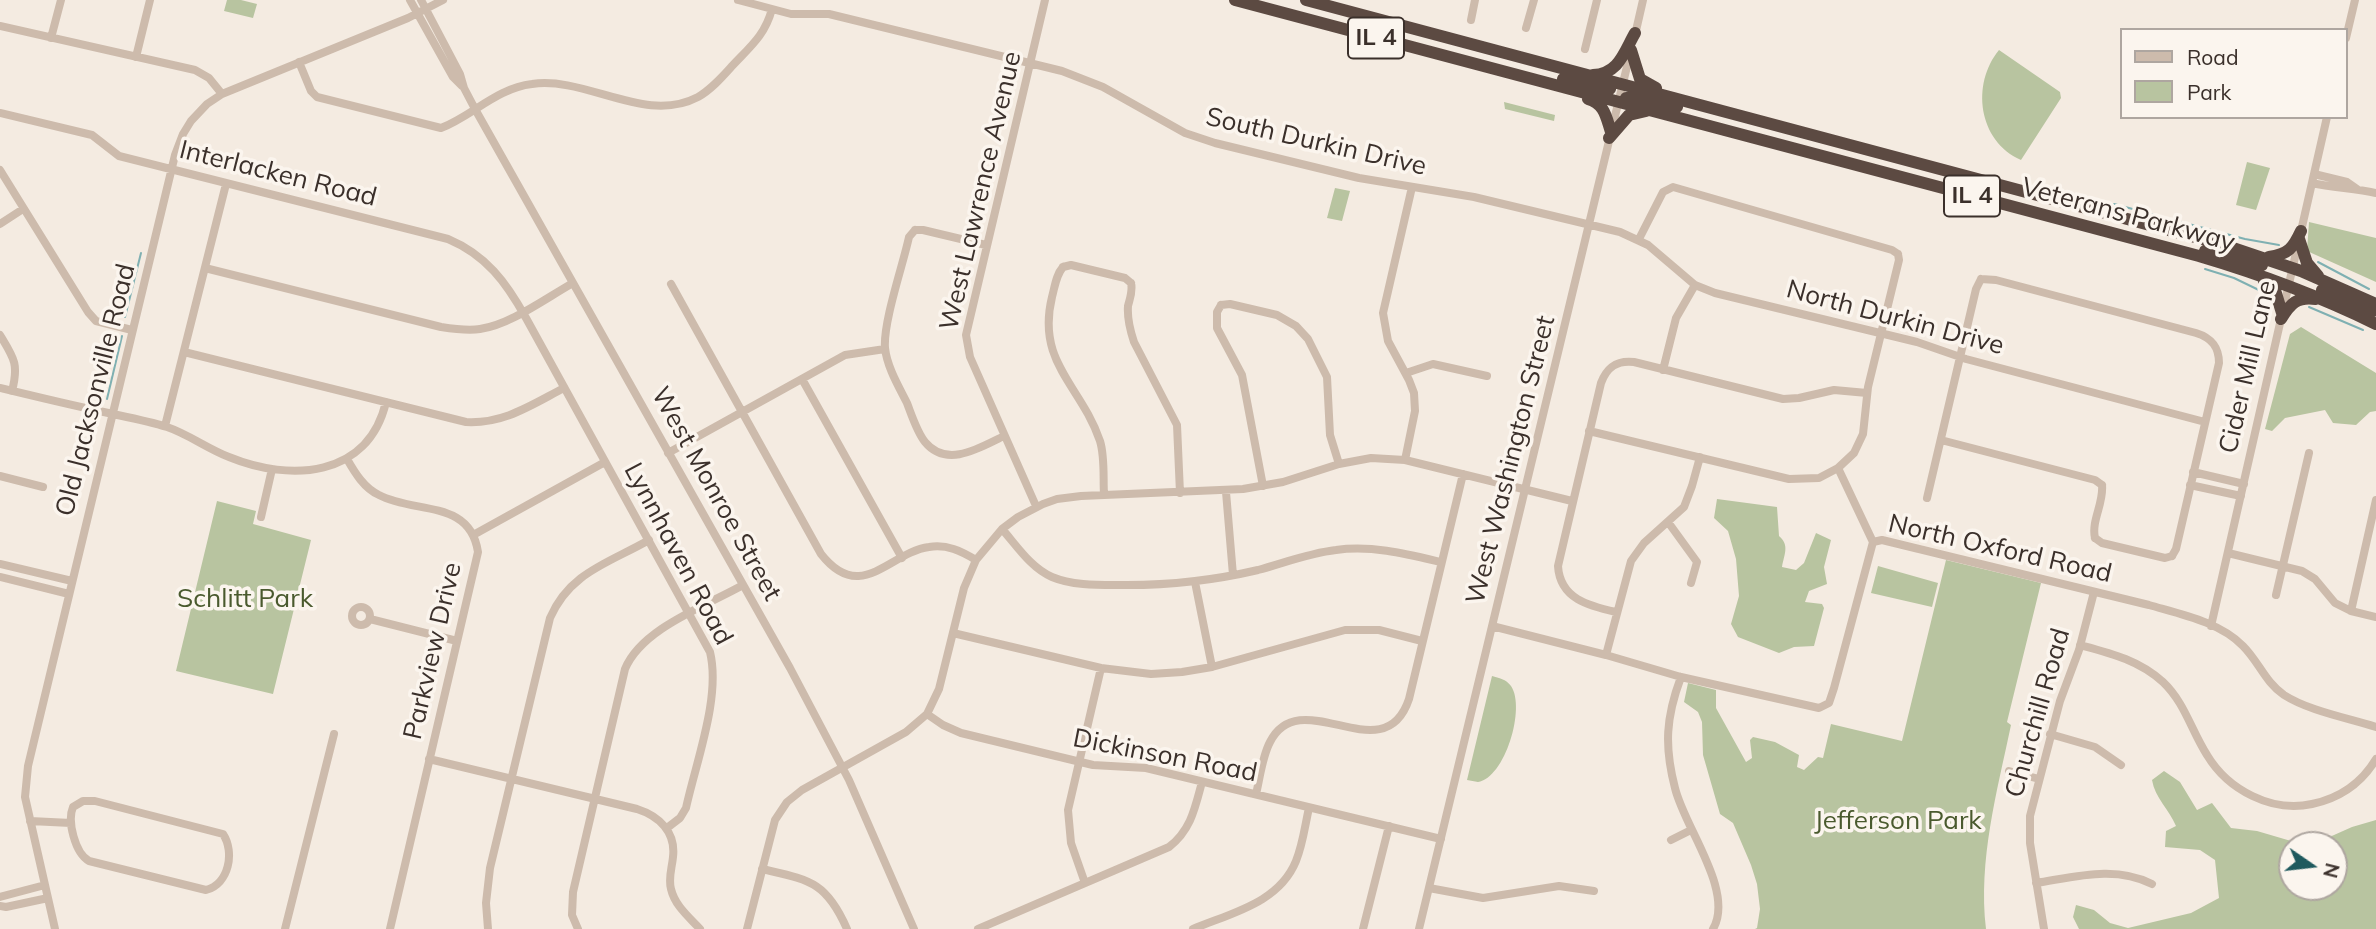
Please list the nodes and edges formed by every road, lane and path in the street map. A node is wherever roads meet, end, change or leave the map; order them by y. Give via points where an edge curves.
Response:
1 (61, 0) edge
2 (150, 0) edge
3 (410, 0) edge
4 (421, 0) edge
5 (443, 0) edge
6 (738, 0) edge
7 (1045, 0) edge
8 (1235, 0) edge
9 (1306, 0) edge
10 (1475, 0) edge
11 (1534, 0) edge
12 (1597, 0) edge
13 (1643, 0) edge
14 (2355, 0) edge
15 (426, 9) junction
16 (772, 9) junction
17 (417, 14) junction
18 (1471, 20) dead end
19 (0, 26) edge
20 (1526, 28) dead end
21 (2348, 30) edge
22 (1635, 33) junction
23 (51, 38) junction
24 (1585, 49) dead end
25 (1631, 50) junction
26 (136, 57) junction
27 (1452, 58) junction
28 (299, 62) junction
29 (1031, 63) junction
30 (1518, 75) junction
31 (1590, 75) junction
32 (1623, 84) junction
33 (464, 89) junction
34 (222, 94) junction
35 (1618, 102) junction
36 (475, 108) junction
37 (1715, 109) junction
38 (1653, 111) junction
39 (0, 113) edge
40 (2328, 119) edge
41 (1763, 121) junction
42 (1610, 135) junction
43 (171, 169) junction
44 (0, 170) edge
45 (2313, 179) junction
46 (226, 184) junction
47 (1412, 187) junction
48 (2376, 193) edge
49 (23, 209) junction
50 (0, 224) edge
51 (1589, 225) junction
52 (2300, 235) junction
53 (1639, 239) junction
54 (986, 245) junction
55 (2157, 245) junction
56 (2199, 256) junction
57 (2265, 258) junction
58 (2292, 267) junction
59 (205, 268) junction
60 (2320, 278) junction
61 (573, 282) junction
62 (671, 284) dead end
63 (1695, 285) junction
64 (2288, 286) junction
65 (2324, 299) junction
66 (2376, 304) edge
67 (522, 311) junction
68 (2376, 312) edge
69 (2281, 316) junction
70 (2376, 324) edge
71 (132, 330) junction
72 (1881, 334) junction
73 (0, 335) edge
74 (885, 349) junction
75 (184, 352) junction
76 (1960, 357) junction
77 (1663, 370) junction
78 (1405, 373) junction
79 (1487, 376) dead end
80 (802, 379) junction
81 (0, 388) edge
82 (564, 388) junction
83 (12, 391) junction
84 (1867, 393) junction
85 (386, 402) junction
86 (742, 412) junction
87 (111, 414) junction
88 (2205, 422) junction
89 (165, 426) junction
90 (1589, 431) junction
91 (1004, 436) junction
92 (1941, 440) junction
93 (668, 453) junction
94 (2309, 453) dead end
95 (1700, 457) junction
96 (347, 459) junction
97 (1405, 460) junction
98 (606, 462) junction
99 (1339, 464) junction
100 (1839, 468) junction
101 (272, 469) junction
102 (2193, 472) junction
103 (1463, 474) junction
104 (0, 476) edge
105 (2244, 484) junction
106 (2190, 485) junction
107 (1263, 486) junction
108 (43, 487) dead end
109 (1525, 489) junction
110 (1226, 492) junction
111 (1180, 493) junction
112 (1104, 495) junction
113 (2241, 496) junction
114 (1927, 498) dead end
115 (2376, 500) edge
116 (1572, 501) junction
117 (1036, 506) junction
118 (261, 517) dead end
119 (1668, 523) junction
120 (1002, 529) junction
121 (2372, 532) edge
122 (475, 534) junction
123 (649, 540) junction
124 (1872, 542) junction
125 (2228, 553) junction
126 (899, 554) junction
127 (976, 560) junction
128 (1441, 562) junction
129 (0, 564) edge
130 (2283, 565) junction
131 (11, 566) junction
132 (1233, 575) junction
133 (4, 578) edge
134 (72, 581) junction
135 (1195, 582) junction
136 (1690, 583) dead end
137 (743, 585) junction
138 (2094, 592) junction
139 (68, 594) junction
140 (2276, 595) dead end
141 (2351, 611) junction
142 (1616, 612) junction
143 (690, 614) junction
144 (2376, 617) edge
145 (370, 619) dead end
146 (1492, 626) junction
147 (2211, 626) junction
148 (953, 633) junction
149 (1422, 640) junction
150 (457, 641) junction
151 (2080, 645) junction
152 (1606, 655) junction
153 (1212, 667) junction
154 (1101, 668) junction
155 (1681, 677) junction
156 (927, 714) junction
157 (2376, 727) edge
158 (334, 734) dead end
159 (2050, 734) junction
160 (429, 759) junction
161 (2376, 759) edge
162 (1078, 762) junction
163 (2122, 765) dead end
164 (842, 768) junction
165 (2009, 771) dead end
166 (512, 779) junction
167 (2039, 779) junction
168 (1202, 782) junction
169 (1256, 794) junction
170 (595, 799) junction
171 (1309, 808) junction
172 (30, 821) junction
173 (71, 823) junction
174 (1389, 826) junction
175 (667, 828) junction
176 (1692, 830) junction
177 (1441, 838) junction
178 (1671, 840) dead end
179 (762, 869) junction
180 (1085, 883) junction
181 (2036, 883) junction
182 (2152, 884) dead end
183 (45, 886) junction
184 (1429, 888) junction
185 (1594, 891) dead end
186 (0, 897) edge
187 (48, 898) junction
188 (0, 906) edge
189 (55, 929) edge
190 (285, 929) edge
191 (390, 929) edge
192 (488, 929) edge
193 (578, 929) edge
194 (700, 929) edge
195 (747, 929) edge
196 (847, 929) edge
197 (914, 929) edge
198 (978, 929) edge
199 (1193, 929) edge
200 (1363, 929) edge
201 (1419, 929) edge
202 (1713, 929) edge
203 (2044, 929) edge

1 - 23 street
2 - 26 street
3 - 17 street, West Monroe Street
4 - 15 street, West Monroe Street
5 - 15 street, Old Jacksonville Road
6 - 16 street, South Durkin Drive
7 - 29 street, West Lawrence Avenue
8 - 27 highway, IL 4
9 - 31 highway, IL 4
10 - 18 street
11 - 20 street
12 - 24 street
13 - 22 street, West Washington Street
14 - 21 street
15 - 17 street, Old Jacksonville Road
15 - 33 street, West Monroe Street
16 - 29 street, South Durkin Drive via 829,14
16 - 36 street via 764,33 711,88 688,101 656,106 544,83 515,88
17 - 28 street, Old Jacksonville Road
17 - 33 street, West Monroe Street
19 - 23 street
22 - 25 street, West Washington Street
22 - 31 highway via 1615,68
23 - 26 street
25 - 32 street, West Washington Street
25 - 37 highway via 1644,83 1701,100
26 - 34 street via 195,71 209,78
27 - 30 highway, IL 4
27 - 32 highway via 1608,88
28 - 34 street, Old Jacksonville Road
28 - 36 street via 313,94 323,99 441,128
29 - 47 street, South Durkin Drive via 1085,80 1182,132 1215,143
29 - 54 street, West Lawrence Avenue
30 - 35 highway, IL 4
30 - 42 highway via 1536,85 1596,102 1603,108
31 - 32 highway, IL 4
32 - 35 street, West Washington Street
32 - 37 highway, Veterans Parkway / IL 4
33 - 36 street, West Monroe Street
34 - 43 street, Old Jacksonville Road via 186,127
35 - 38 highway, Veterans Parkway / IL 4
35 - 41 highway via 1634,97
35 - 42 street, West Washington Street
36 - 61 street, West Monroe Street
37 - 41 highway, Veterans Parkway / IL 4
38 - 42 highway via 1636,112
38 - 55 highway, Veterans Parkway / IL 4
39 - 43 street, Interlacken Road via 92,135 119,156
40 - 45 street, Cider Mill Lane
41 - 57 highway, Veterans Parkway / IL 4
42 - 51 street, West Washington Street
43 - 46 street, Interlacken Road
43 - 71 street, Old Jacksonville Road
44 - 49 street
45 - 48 street via 2345,190
45 - 52 street, Cider Mill Lane
46 - 59 street
46 - 67 street, Interlacken Road via 457,243 494,270
47 - 51 street, South Durkin Drive
47 - 78 street via 1383,313 1388,341
49 - 50 street
49 - 71 street via 91,317
51 - 53 street, North Durkin Drive
51 - 109 street, West Washington Street
52 - 57 highway via 2284,255
52 - 58 street, Cider Mill Lane
52 - 60 highway via 2307,263
53 - 63 street, North Durkin Drive
53 - 72 street via 1667,185 1900,253
54 - 74 street via 913,228
54 - 91 street, West Lawrence Avenue via 966,335 970,357
55 - 56 highway, Veterans Parkway / IL 4
55 - 58 highway via 2217,253 2280,271
56 - 64 highway, Veterans Parkway / IL 4
56 - 69 highway via 2208,264 2271,285
57 - 58 highway, Veterans Parkway / IL 4
58 - 60 highway, Veterans Parkway / IL 4
58 - 64 street, Cider Mill Lane
59 - 67 street via 455,329 481,329
59 - 75 street
60 - 66 highway, Veterans Parkway / IL 4
61 - 67 street
61 - 93 street, West Monroe Street
62 - 86 street
63 - 72 street, North Durkin Drive
63 - 77 street via 1676,318
64 - 65 highway, Veterans Parkway / IL 4
64 - 68 highway via 2307,284
64 - 69 street, Cider Mill Lane
65 - 69 highway via 2297,300
65 - 70 highway, Veterans Parkway / IL 4
67 - 82 street, Lynnhaven Road
69 - 105 street, Cider Mill Lane
71 - 87 street, Old Jacksonville Road
72 - 76 street, North Durkin Drive
72 - 84 street
73 - 83 street via 15,361
74 - 80 street via 845,355
74 - 91 street via 919,432 932,449 958,456
75 - 85 street
75 - 89 street
76 - 88 street, North Durkin Drive
76 - 88 street via 1980,277 2200,334 2212,341 2219,363
76 - 92 street
77 - 84 street via 1783,399 1834,390
77 - 90 street via 1629,362 1613,365 1601,383
78 - 79 street via 1433,364
78 - 97 street via 1415,403
80 - 86 street
80 - 126 street
81 - 83 street
82 - 85 street via 520,412 488,422 466,422
82 - 98 street, Lynnhaven Road
83 - 87 street
84 - 100 street via 1863,434 1854,453
85 - 96 street via 374,433
86 - 93 street
86 - 126 street via 826,561 839,570 865,576
87 - 89 street
87 - 134 street, Old Jacksonville Road
88 - 102 street
89 - 101 street via 232,458
90 - 95 street
90 - 116 street
91 - 117 street, West Lawrence Avenue
92 - 106 street via 2095,480 2103,485 2094,539 2165,558 2173,558
92 - 114 street
93 - 137 street, West Monroe Street
94 - 130 street
95 - 100 street via 1797,480 1819,478
95 - 119 street via 1689,497
96 - 101 street via 318,470
96 - 122 street, Parkview Drive via 362,482 378,495 451,514
97 - 99 street via 1371,458
97 - 103 street
98 - 122 street
98 - 123 street, Lynnhaven Road
99 - 107 street
99 - 107 street via 1330,435 1327,377 1308,340 1277,315 1220,303 1217,328 1242,375
100 - 124 street, North Oxford Road
101 - 118 street
102 - 105 street
102 - 106 street
103 - 109 street
103 - 128 street
104 - 108 street
105 - 113 street, Cider Mill Lane
106 - 113 street
107 - 110 street
109 - 116 street
109 - 146 street, West Washington Street
110 - 111 street
110 - 132 street
111 - 112 street
111 - 112 street via 1177,425 1130,329 1133,281 1061,264 1049,310 1048,337 1100,441
112 - 117 street via 1057,499
113 - 125 street, Cider Mill Lane
115 - 121 street
116 - 142 street via 1559,558 1560,581 1576,600
117 - 120 street
119 - 136 street via 1697,562
119 - 142 street via 1644,542 1631,561
120 - 127 street
120 - 135 street via 1035,566 1063,580 1131,585
121 - 141 street
122 - 150 street, Parkview Drive via 478,552
123 - 143 street, Lynnhaven Road
123 - 166 street via 579,578 554,607
124 - 138 street, North Oxford Road via 1882,540
124 - 155 street via 1829,703 1808,707
125 - 130 street
125 - 147 street, Cider Mill Lane
126 - 127 street via 939,546
127 - 148 street
128 - 132 street via 1383,550 1337,549
128 - 149 street
129 - 131 street
130 - 140 street
130 - 141 street via 2309,574 2335,603
131 - 133 street
131 - 134 street
132 - 135 street
133 - 139 street
134 - 139 street, Old Jacksonville Road
135 - 153 street
137 - 143 street
137 - 164 street, West Monroe Street
138 - 147 street, North Oxford Road
138 - 151 street, Churchill Road
139 - 172 street, Old Jacksonville Road via 28,766
141 - 144 street
142 - 152 street
143 - 170 street via 649,638 630,657
143 - 175 street, Lynnhaven Road via 710,652 714,684 686,808
145 - 150 street
146 - 152 street
146 - 177 street, West Washington Street
147 - 157 street, North Oxford Road via 2243,646 2265,679 2282,693
148 - 154 street
148 - 156 street via 940,689
149 - 153 street via 1379,630 1345,630
149 - 169 street via 1406,705 1393,723 1372,730 1309,718 1292,721 1270,741
150 - 160 street, Parkview Drive
151 - 159 street, Churchill Road
151 - 161 street via 2123,657 2162,681 2180,702 2211,761 2236,786 2259,799 2295,806 2324,802 2354,786
152 - 155 street
153 - 154 street via 1151,674
154 - 162 street
155 - 176 street via 1670,709 1667,743 1674,787
156 - 162 street, Dickinson Road via 961,733
156 - 164 street via 906,732
158 - 190 street
159 - 163 street via 2095,747
159 - 167 street, Churchill Road
160 - 166 street
160 - 191 street, Parkview Drive
162 - 168 street, Dickinson Road via 1146,768
162 - 180 street via 1069,825
164 - 179 street via 787,802 775,820
164 - 197 street, West Monroe Street
165 - 167 street
166 - 170 street
166 - 192 street via 488,881
167 - 181 street, Churchill Road via 2029,828
168 - 169 street, Dickinson Road
168 - 180 street via 1194,813 1176,841
169 - 171 street, Dickinson Road
170 - 175 street via 644,811
170 - 193 street via 571,901
171 - 174 street, Dickinson Road
171 - 199 street via 1297,859 1272,894
172 - 173 street
172 - 183 street, Old Jacksonville Road
173 - 173 street via 81,855 89,862 206,890 219,884 226,871 228,843 218,832 89,800 73,807
174 - 177 street, Dickinson Road
174 - 200 street
175 - 194 street via 674,849 670,888 680,908
176 - 178 street
176 - 202 street via 1718,897 1719,914
177 - 184 street, West Washington Street
179 - 195 street
179 - 196 street via 799,877 822,889
180 - 198 street
181 - 182 street via 2108,872
181 - 203 street, Churchill Road
183 - 186 street
183 - 187 street, Old Jacksonville Road
184 - 185 street via 1483,898 1559,886
184 - 201 street, West Washington Street
187 - 188 street
187 - 189 street, Old Jacksonville Road

